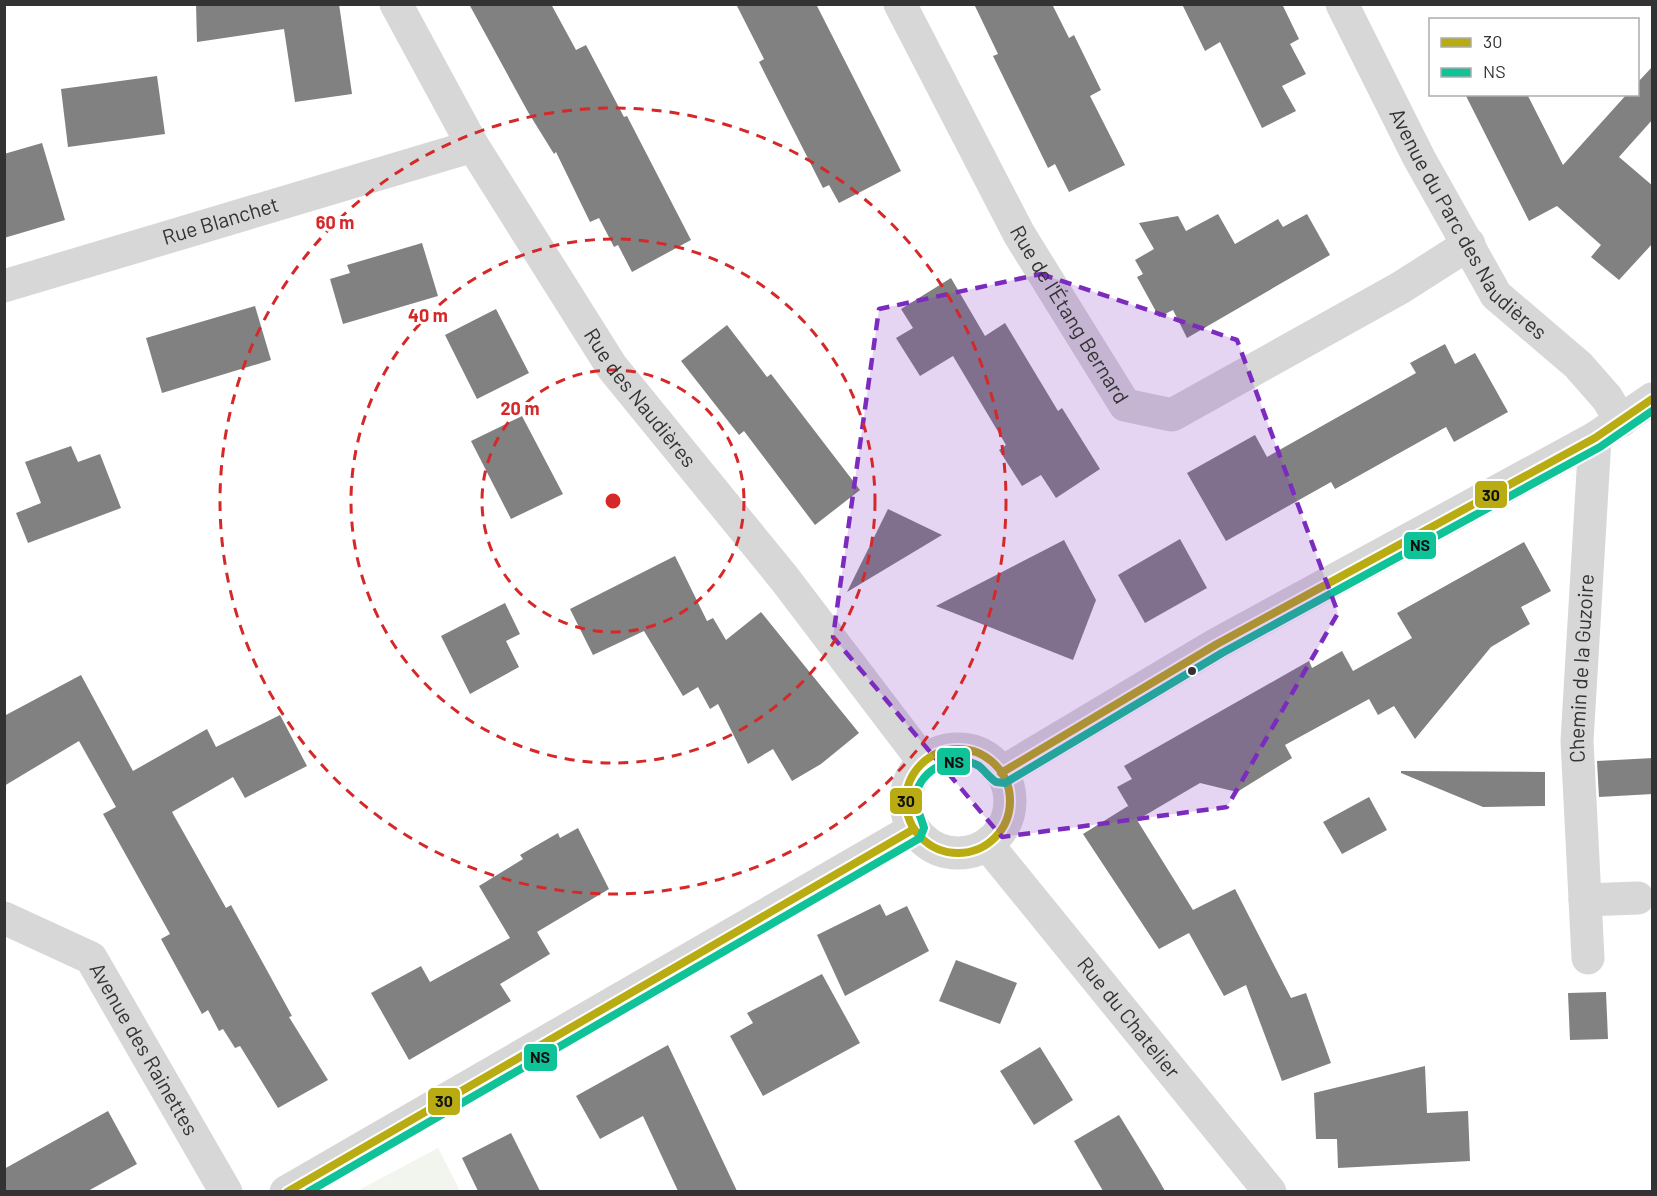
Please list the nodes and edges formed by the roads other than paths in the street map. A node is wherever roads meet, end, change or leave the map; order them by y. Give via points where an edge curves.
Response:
1 (396, 4) edge
2 (900, 4) edge
3 (1342, 4) edge
4 (473, 146) junction
5 (1469, 244) junction
6 (4, 286) edge
7 (1653, 399) edge
8 (1608, 429) junction
9 (924, 762) junction
10 (1001, 773) junction
11 (914, 829) junction
12 (987, 844) junction
13 (1638, 898) dead end
14 (1585, 900) junction
15 (4, 918) edge
16 (1588, 958) dead end
17 (305, 1187) edge
18 (226, 1191) edge
19 (1270, 1191) edge

1 - 4 street, Rue des Naudières
2 - 5 street, Rue de l'Étang Bernard via 1019,234 1125,405 1172,415 1400,288
3 - 5 street, Avenue du Parc des Naudières via 1419,158
4 - 6 street, Rue Blanchet
4 - 9 street, Rue des Naudières via 612,367 784,578
5 - 8 street, Avenue du Parc des Naudières via 1496,295 1578,365 1607,398
7 - 8 street
8 - 10 street via 1217,644
8 - 14 street, Chemin de la Guzoire via 1577,741
9 - 10 street via 940,752 963,750 985,758
9 - 11 street via 913,774 906,794 907,814
10 - 12 street via 1008,790 1008,812 1001,829
11 - 12 street via 928,844 951,853 974,851
11 - 17 street
12 - 19 street, Rue du Chatelier
13 - 14 street
14 - 16 street, Chemin de la Guzoire
15 - 18 street, Avenue des Rainettes via 91,958

